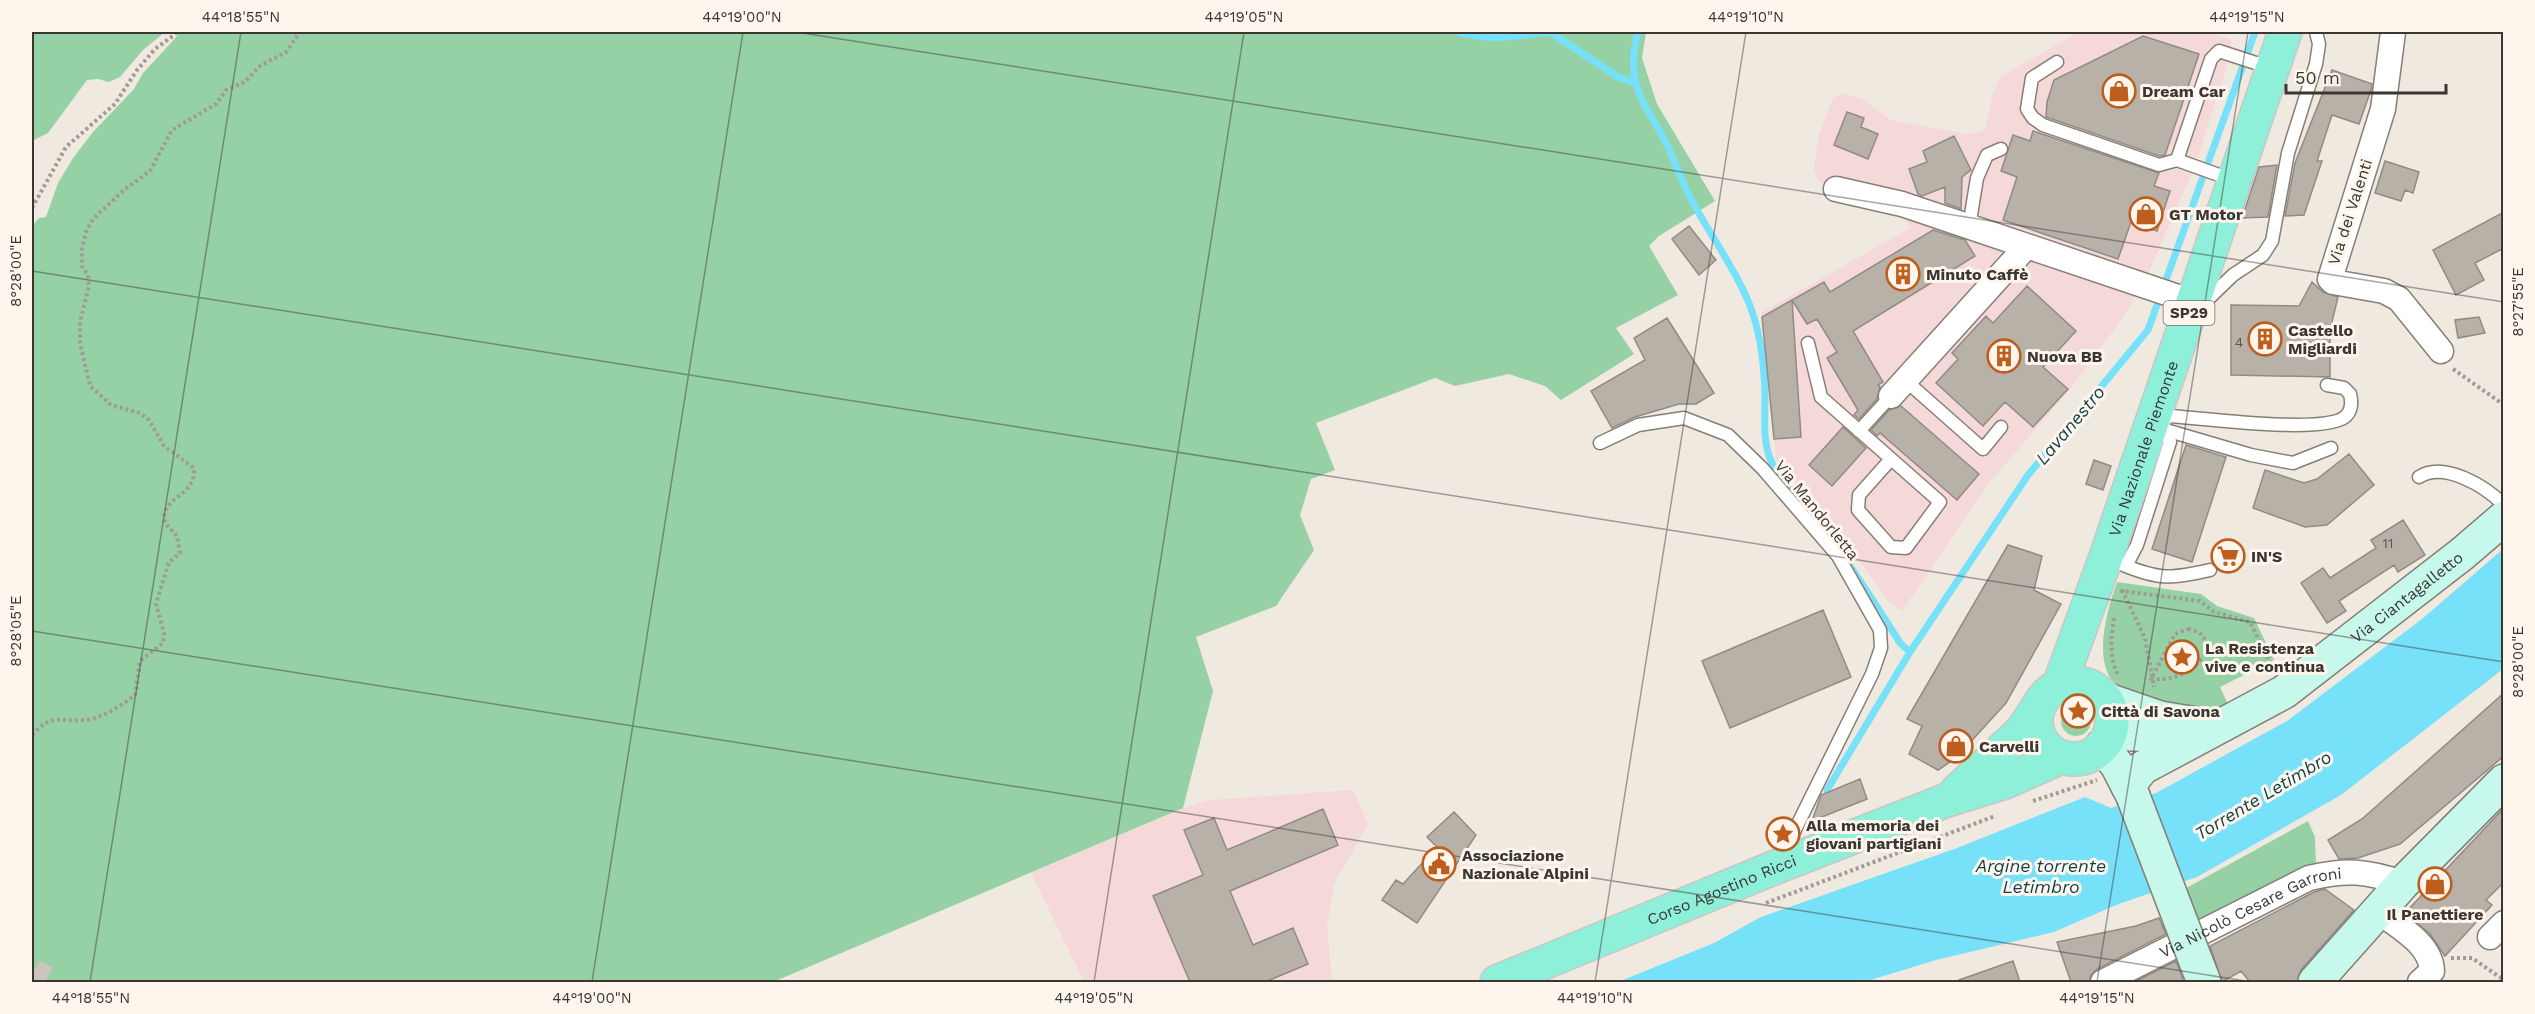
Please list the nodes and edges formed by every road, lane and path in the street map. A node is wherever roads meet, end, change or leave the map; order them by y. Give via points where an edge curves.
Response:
1 (178, 32) edge
2 (300, 32) edge
3 (2285, 32) edge
4 (2316, 32) edge
5 (2393, 32) edge
6 (2057, 62) dead end
7 (2272, 69) junction
8 (2001, 149) dead end
9 (2177, 160) junction
10 (2234, 181) junction
11 (1836, 189) dead end
12 (32, 208) edge
13 (1969, 227) junction
14 (2026, 247) junction
15 (2187, 306) junction
16 (1808, 343) dead end
17 (2441, 351) joint
18 (2328, 386) dead end
19 (1898, 388) junction
20 (2504, 405) edge
21 (2001, 427) dead end
22 (2158, 428) junction
23 (1859, 432) junction
24 (1600, 443) dead end
25 (2331, 448) dead end
26 (1891, 459) junction
27 (2419, 477) dead end
28 (2504, 505) edge
29 (2504, 519) edge
30 (2116, 562) junction
31 (2210, 570) dead end
32 (2112, 599) junction
33 (2151, 679) junction
34 (2107, 689) junction
35 (2155, 691) dead end
36 (2284, 692) junction
37 (2050, 695) junction
38 (2215, 727) junction
39 (32, 735) edge
40 (2106, 740) junction
41 (2061, 757) junction
42 (2504, 781) edge
43 (2075, 786) dead end
44 (2131, 791) junction
45 (1947, 800) junction
46 (2032, 802) dead end
47 (1999, 814) dead end
48 (1821, 866) junction
49 (1777, 883) junction
50 (2403, 883) junction
51 (2378, 911) junction
52 (2432, 960) junction
53 (2200, 971) edge
54 (2504, 980) edge
55 (1497, 982) edge
56 (2103, 982) edge
57 (2315, 982) edge
58 (2420, 982) edge

1 - 12 path via 155,49 115,104 66,147
2 - 39 path via 286,52 260,66 245,82 226,90 216,105 175,127 150,171 104,208 86,232 81,258 89,286 80,343 90,386 111,405 140,413 153,423 164,446 185,459 195,473 188,490 170,502 164,512 165,523 177,536 180,553 169,562 156,604 163,643 140,661 135,695 84,721 56,718 42,724
3 - 7 main road, Via Nazionale Piemonte / SP29
4 - 15 lane via 2316,64 2288,153 2272,241 2263,255
5 - 17 street, Via dei Valenti via 2383,108 2330,279 2384,291 2399,299
6 - 9 lane via 2032,78 2027,109 2033,118 2043,125 2159,165
7 - 9 lane via 2219,51 2211,59
7 - 10 main road, Via Nazionale Piemonte / SP29
8 - 13 lane via 1987,155 1977,178
9 - 10 lane
10 - 15 main road, Via Nazionale Piemonte / SP29
11 - 13 street via 1902,204
13 - 14 street
14 - 15 street
14 - 19 street
15 - 22 main road, Via Nazionale Piemonte / SP29
16 - 23 lane via 1821,397
17 - 20 path via 2452,369
18 - 22 lane via 2344,388 2350,394 2350,410 2337,421 2299,425 2170,416
19 - 21 lane via 1983,449
19 - 23 lane
22 - 25 lane via 2293,463
22 - 30 main road, Via Nazionale Piemonte / SP29
23 - 26 lane
24 - 49 lane, Via Mandorletta via 1638,425 1684,418 1728,435 1838,556 1880,630 1881,648 1872,674
26 - 26 lane via 1940,502 1906,548 1891,547 1858,510 1859,495
27 - 28 lane via 2428,471 2451,473
29 - 36 main road, Via Ciantagalletto
30 - 31 lane via 2153,577 2179,577
30 - 32 main road, Via Nazionale Piemonte / SP29
30 - 32 path
32 - 33 path via 2145,638
32 - 34 main road, Via Nazionale Piemonte / SP29
32 - 34 path via 2113,665
32 - 36 path via 2199,601 2214,612 2250,622
32 - 37 main road, Via Nazionale Piemonte / SP29
33 - 33 path via 2167,681 2192,669 2207,652 2206,639 2199,631 2188,629 2175,634
33 - 35 path
34 - 37 main road via 2083,684
34 - 38 main road via 2160,718
34 - 40 main road via 2112,722
36 - 38 main road, Via Ciantagalletto
37 - 41 main road via 2036,716 2037,729 2042,741
37 - 45 main road, Corso Agostino Ricci via 2022,731
38 - 40 main road, Via Ciantagalletto via 2193,734
38 - 44 main road, Via Ciantagalletto via 2142,768
40 - 41 main road via 2083,758
40 - 44 main road
41 - 45 main road, Corso Agostino Ricci via 2005,782
42 - 50 main road
43 - 46 path
44 - 53 main road, bridge
45 - 48 main road, Corso Agostino Ricci
47 - 48 path
48 - 49 main road, Corso Agostino Ricci
48 - 49 path
49 - 55 main road, Corso Agostino Ricci
50 - 51 main road
50 - 56 street, Via Nicolò Cesare Garroni via 2371,872 2338,871 2309,878
51 - 52 street via 2427,950
51 - 57 main road
52 - 54 path via 2472,958
52 - 58 street via 2430,976

